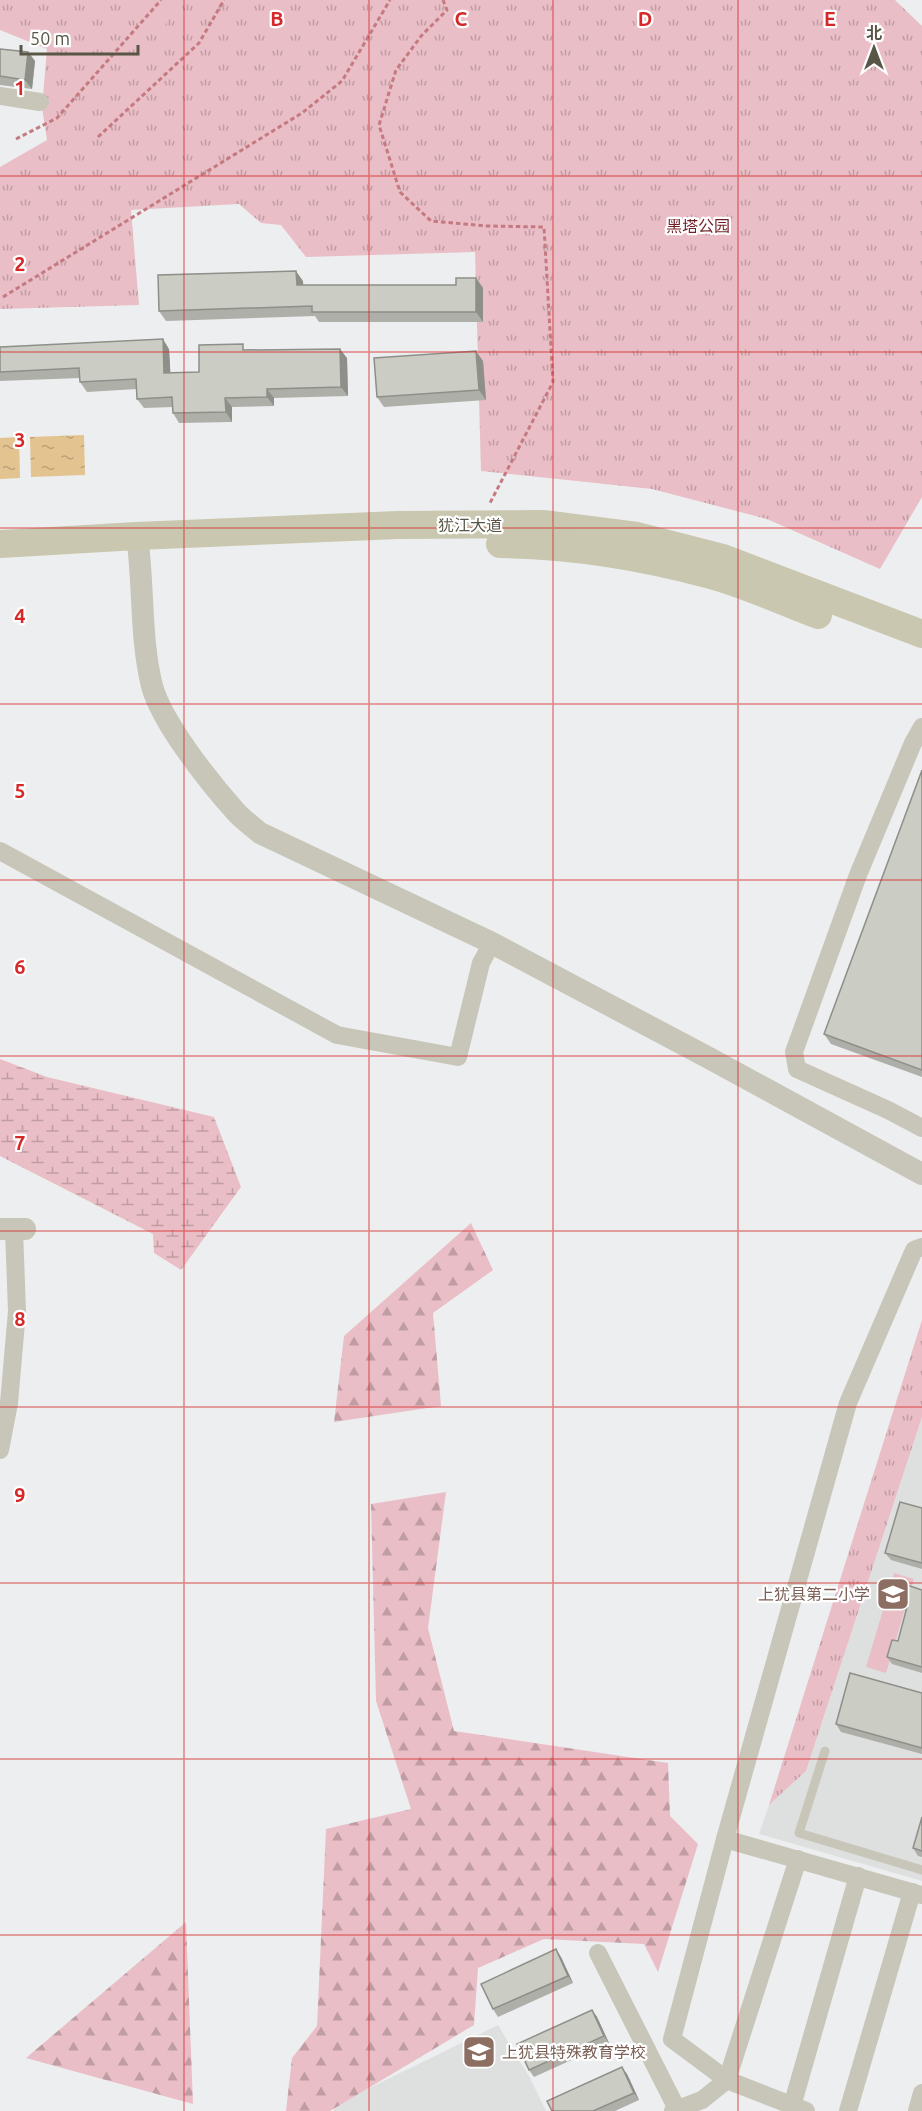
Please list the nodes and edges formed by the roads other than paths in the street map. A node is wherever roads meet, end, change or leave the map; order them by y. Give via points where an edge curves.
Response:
1 (0, 96) edge
2 (40, 102) dead end
3 (138, 543) junction
4 (0, 544) edge
5 (0, 560) edge
6 (922, 634) edge
7 (922, 654) edge
8 (922, 727) edge
9 (0, 851) edge
10 (492, 943) junction
11 (922, 1128) edge
12 (922, 1174) edge
13 (13, 1229) edge
14 (922, 1247) edge
15 (0, 1450) edge
16 (825, 1751) dead end
17 (726, 1839) junction
18 (798, 1859) junction
19 (922, 1870) edge
20 (858, 1876) junction
21 (917, 1894) edge
22 (598, 1953) dead end
23 (727, 2080) junction
24 (922, 2093) edge
25 (787, 2107) edge
26 (685, 2108) edge
27 (848, 2111) edge
28 (917, 2111) edge

1 - 2 street
3 - 4 main road, 犹江大道
3 - 5 main road, 犹江大道
3 - 6 main road, 犹江大道 via 399,525 532,524 626,534 723,558
3 - 7 main road, 犹江大道 via 543,544 708,574
3 - 10 street via 152,688 167,720 237,814 260,833
8 - 11 street via 858,875 794,1052 797,1069
9 - 10 street via 337,1035 458,1057 482,963
10 - 12 street
13 - 15 street via 17,1311 9,1403
14 - 17 street via 914,1250 848,1404
16 - 19 lane via 799,1833
17 - 18 street
17 - 23 street via 672,2039
18 - 20 street
18 - 23 street
20 - 21 street
20 - 25 street
21 - 27 street
22 - 26 street
23 - 25 street
23 - 26 street
24 - 28 street

